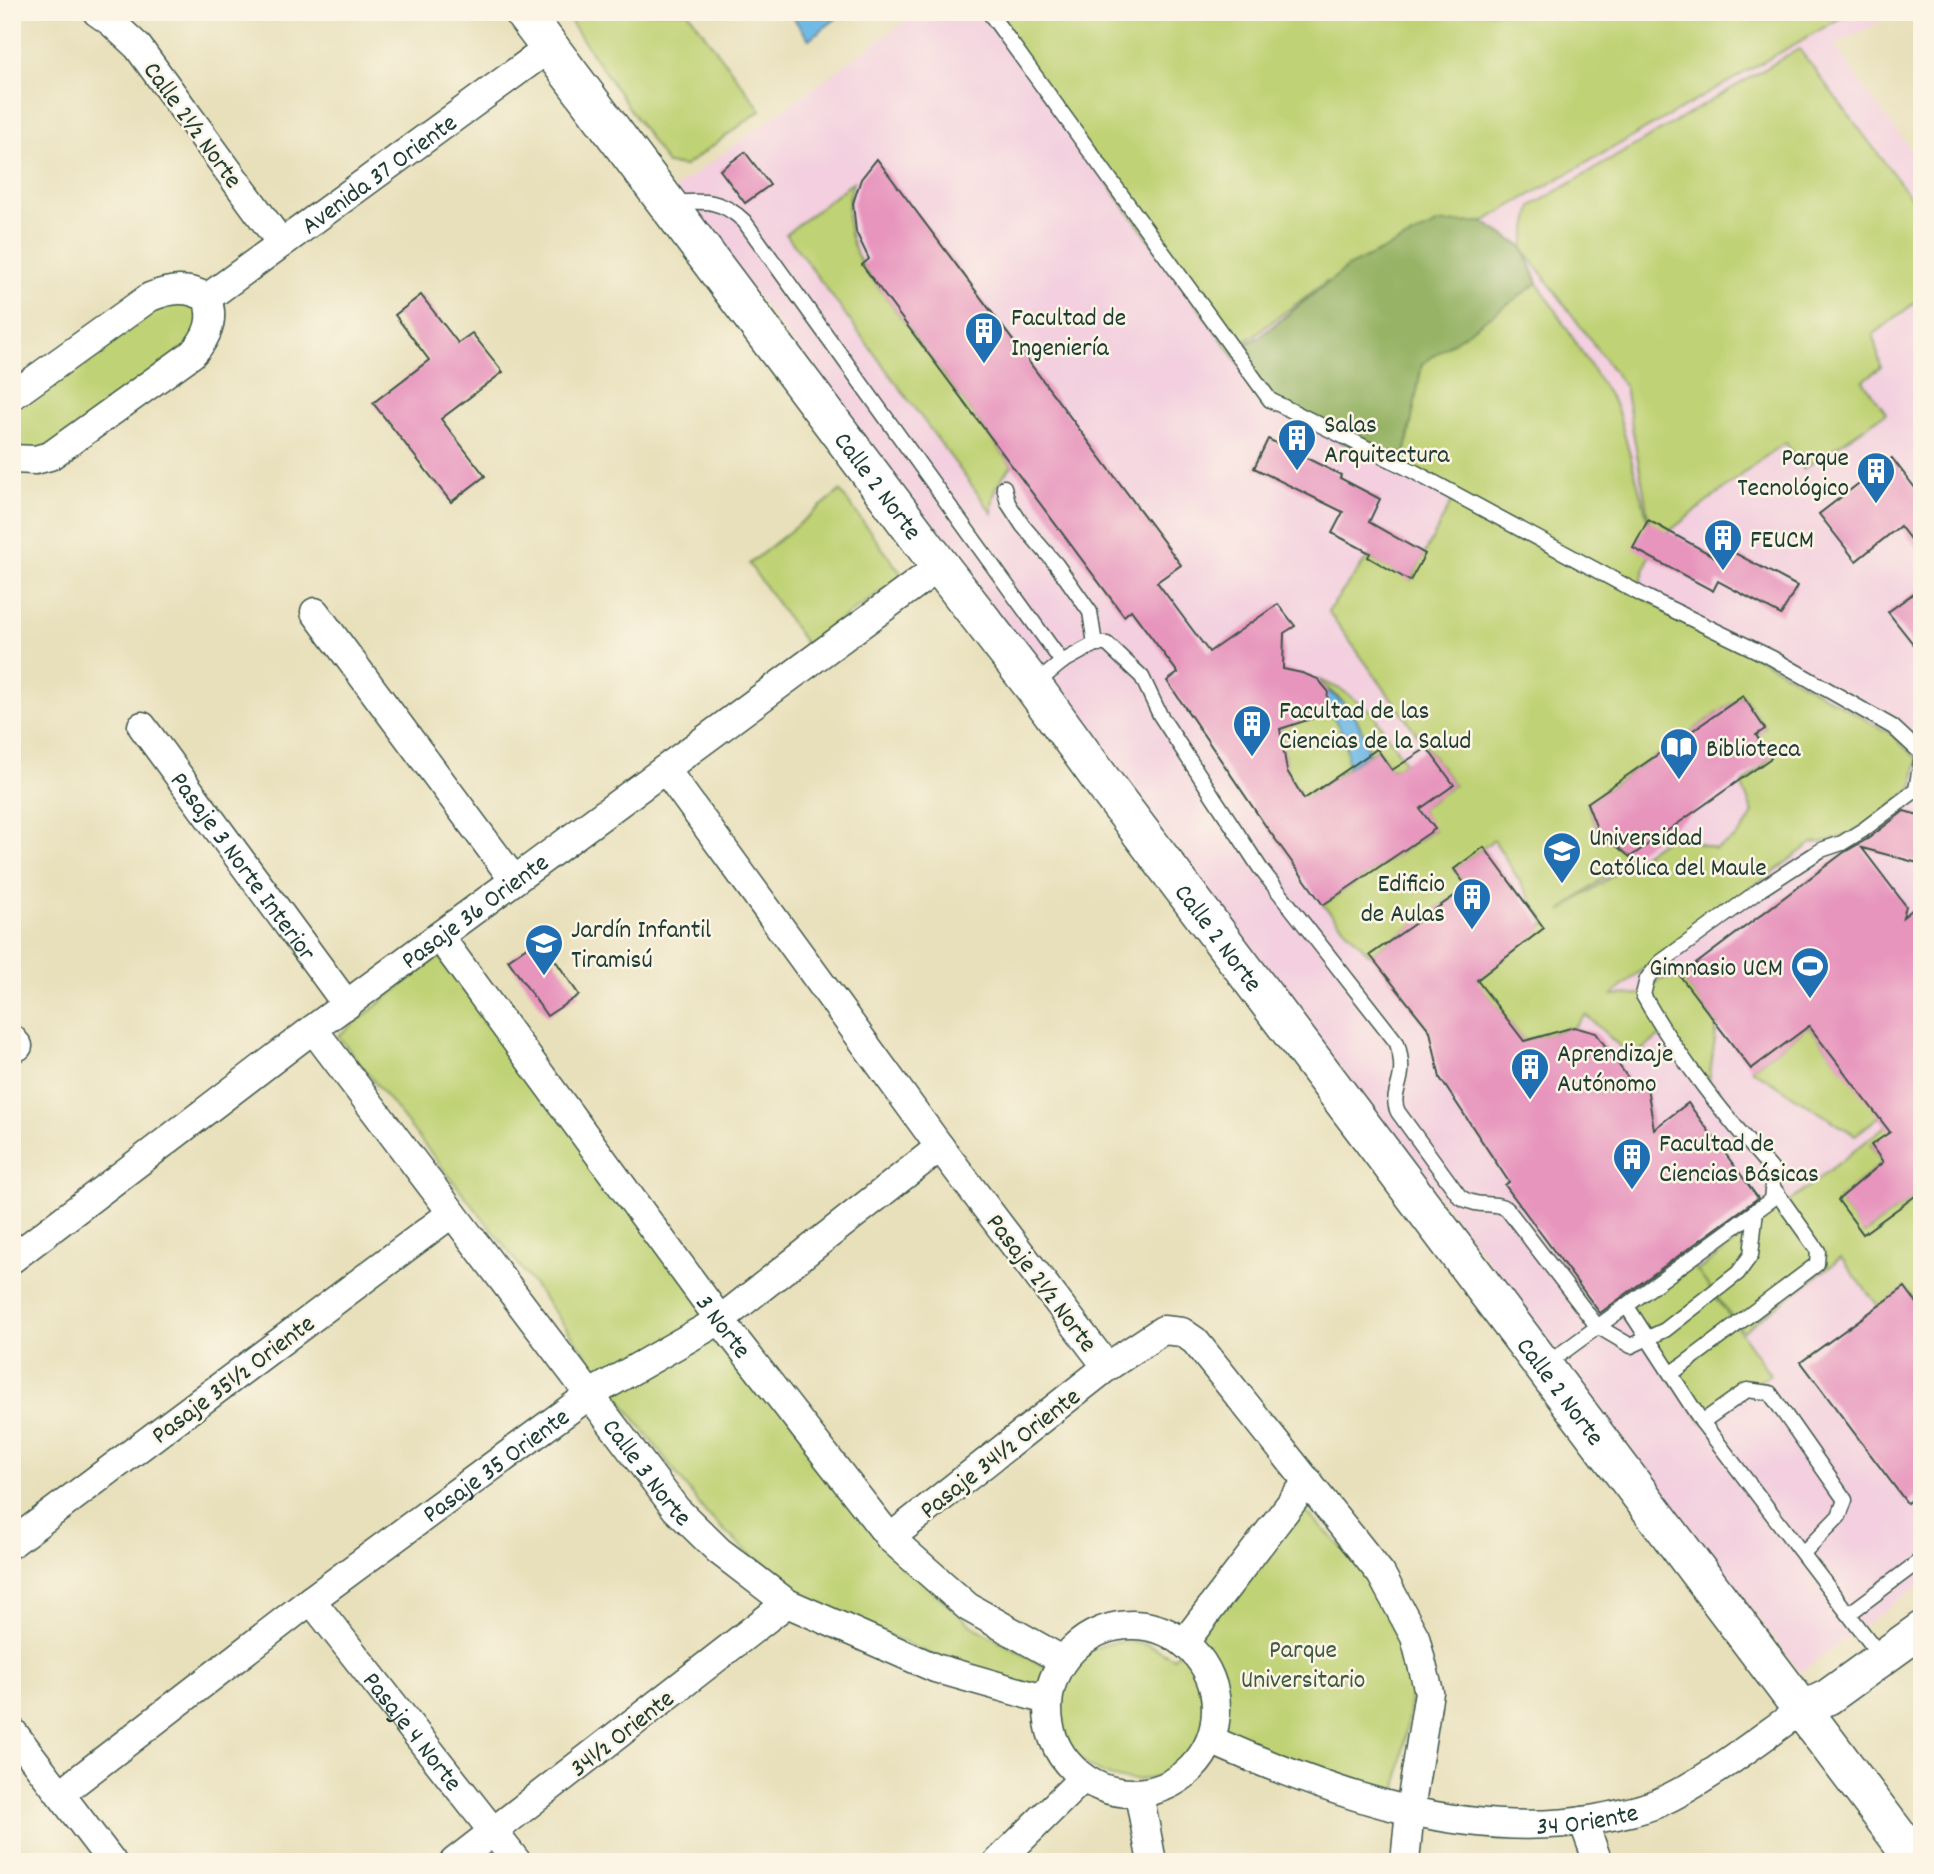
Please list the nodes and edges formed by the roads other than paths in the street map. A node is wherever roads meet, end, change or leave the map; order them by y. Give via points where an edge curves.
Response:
1 (97, 12) edge
2 (523, 12) edge
3 (991, 15) dead end
4 (549, 48) junction
5 (666, 203) junction
6 (281, 243) junction
7 (207, 298) junction
8 (12, 396) edge
9 (12, 459) edge
10 (1004, 488) dead end
11 (940, 566) junction
12 (315, 612) dead end
13 (1095, 644) junction
14 (1047, 674) junction
15 (142, 726) dead end
16 (1922, 755) edge
17 (664, 769) junction
18 (514, 880) junction
19 (439, 936) junction
20 (347, 1005) junction
21 (313, 1029) junction
22 (940, 1147) junction
23 (1772, 1186) junction
24 (1756, 1210) junction
25 (452, 1213) junction
26 (12, 1259) edge
27 (1626, 1305) junction
28 (720, 1320) junction
29 (1597, 1326) junction
30 (1648, 1339) junction
31 (1107, 1367) junction
32 (1543, 1367) junction
33 (1671, 1374) junction
34 (589, 1395) junction
35 (1702, 1422) junction
36 (1308, 1481) junction
37 (890, 1538) junction
38 (12, 1544) edge
39 (1803, 1553) junction
40 (1922, 1559) edge
41 (311, 1600) junction
42 (787, 1603) junction
43 (1850, 1613) junction
44 (1922, 1629) edge
45 (1184, 1643) junction
46 (1882, 1658) junction
47 (1062, 1660) junction
48 (1047, 1700) junction
49 (1801, 1710) junction
50 (12, 1731) edge
51 (1211, 1740) junction
52 (1083, 1778) junction
53 (60, 1794) junction
54 (1139, 1794) junction
55 (1410, 1810) junction
56 (1583, 1821) junction
57 (494, 1831) junction
58 (112, 1862) edge
59 (454, 1862) edge
60 (517, 1862) edge
61 (999, 1862) edge
62 (1152, 1862) edge
63 (1405, 1862) edge
64 (1598, 1862) edge
65 (1917, 1862) edge

1 - 6 street, Calle 2½ Norte via 138,47
2 - 4 main road, Calle 2 Norte
3 - 16 lane via 1270,400 1772,658 1893,727
4 - 5 main road, Calle 2 Norte
4 - 6 street, Avenida 37 Oriente
5 - 11 main road, Calle 2 Norte
5 - 14 lane via 708,201 724,206 744,222
6 - 7 street, Avenida 37 Oriente
7 - 8 street via 184,290 150,297
7 - 9 street via 210,326 192,354 50,456
10 - 13 lane via 1023,526 1090,612
11 - 14 main road, Calle 2 Norte
11 - 17 street, Pasaje 36 Oriente
12 - 18 street
13 - 14 lane
13 - 29 lane via 1107,644 1142,677 1160,715 1260,868 1397,1043 1401,1073 1395,1107 1454,1191 1476,1205 1498,1204 1507,1209
14 - 32 main road, Calle 2 Norte via 1102,781
15 - 20 street, Pasaje 3 Norte Interior
16 - 23 lane via 1916,790 1863,830 1821,850 1761,889 1661,961 1647,979 1643,995 1663,1030 1774,1172
17 - 18 street, Pasaje 36 Oriente
17 - 22 street, Pasaje 2½ Norte
18 - 19 street, Pasaje 36 Oriente
19 - 20 street, Pasaje 36 Oriente
19 - 28 street, 3 Norte
20 - 21 street, Pasaje 36 Oriente
21 - 25 street, Calle 3 Norte
21 - 26 street, Pasaje 36 Oriente
22 - 28 street, Pasaje 35 Oriente
22 - 31 street, Pasaje 2½ Norte
23 - 24 lane via 1771,1200
23 - 33 lane via 1818,1251 1817,1264
24 - 27 lane
24 - 30 lane via 1751,1255 1738,1273
25 - 34 street, Calle 3 Norte
25 - 38 street, Pasaje 35½ Oriente
27 - 29 lane
27 - 30 lane
28 - 34 street, Pasaje 35 Oriente
28 - 37 street, 3 Norte
29 - 30 lane via 1631,1346
29 - 32 lane
30 - 33 lane
31 - 36 street, Pasaje 2½ Norte via 1163,1330 1182,1332 1195,1341
31 - 37 street, Pasaje 34½ Oriente
32 - 49 main road, Calle 2 Norte
33 - 35 lane
34 - 41 street, Pasaje 35 Oriente
34 - 42 street, Calle 3 Norte via 676,1509 719,1551
35 - 39 lane
35 - 39 lane via 1747,1390 1770,1393 1845,1500 1839,1516
36 - 45 street
36 - 55 street, Pasaje 2½ Norte via 1381,1574 1415,1637 1429,1692
37 - 47 street, 3 Norte via 968,1607
39 - 43 lane
40 - 43 lane
41 - 53 street, Pasaje 35 Oriente
41 - 57 street, Pasaje 4 Norte
42 - 48 street, Calle 3 Norte via 935,1668
42 - 57 street, 34½ Oriente
43 - 46 lane
44 - 46 street, 34 Oriente
45 - 47 street via 1153,1627 1127,1624 1099,1630
45 - 51 street via 1203,1662 1214,1686 1217,1713
46 - 49 street, 34 Oriente via 1828,1697
47 - 48 street
48 - 52 street via 1053,1740 1065,1761
49 - 56 street, 34 Oriente via 1677,1794 1635,1811
49 - 65 main road, Calle 2 Norte
50 - 53 street
51 - 54 street via 1201,1758 1177,1781
51 - 55 street, 34 Oriente via 1331,1788
52 - 54 street via 1106,1790
52 - 61 street
53 - 58 street
54 - 62 street
55 - 56 street, 34 Oriente via 1514,1825
55 - 63 street, Pasaje 2½ Norte
56 - 64 street
57 - 59 street, 34½ Oriente
57 - 60 street, Pasaje 4 Norte

